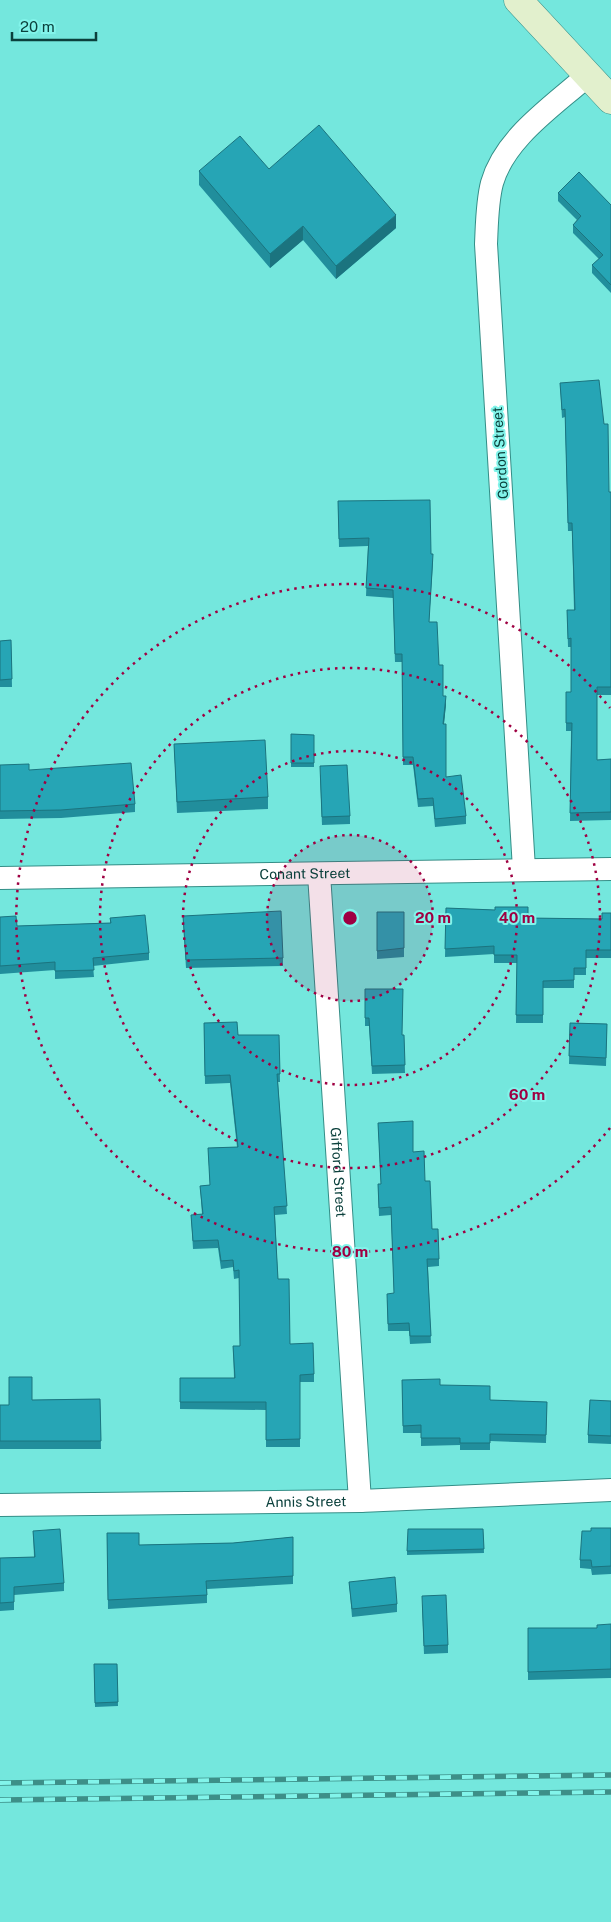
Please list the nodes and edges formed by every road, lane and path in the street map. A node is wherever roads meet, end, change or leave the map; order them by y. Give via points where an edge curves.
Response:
1 (518, 0) edge
2 (588, 75) junction
3 (611, 100) edge
4 (524, 869) junction
5 (611, 869) edge
6 (319, 874) junction
7 (0, 878) edge
8 (611, 1490) edge
9 (360, 1501) junction
10 (0, 1505) edge

1 - 2 main road
2 - 3 main road
2 - 4 street, Gordon Street via 520,137 504,158 492,182 488,209 486,244
4 - 5 street, Conant Street
4 - 6 street, Conant Street
6 - 7 street, Conant Street
6 - 9 street, Gifford Street
8 - 9 street, Annis Street
9 - 10 street, Annis Street

